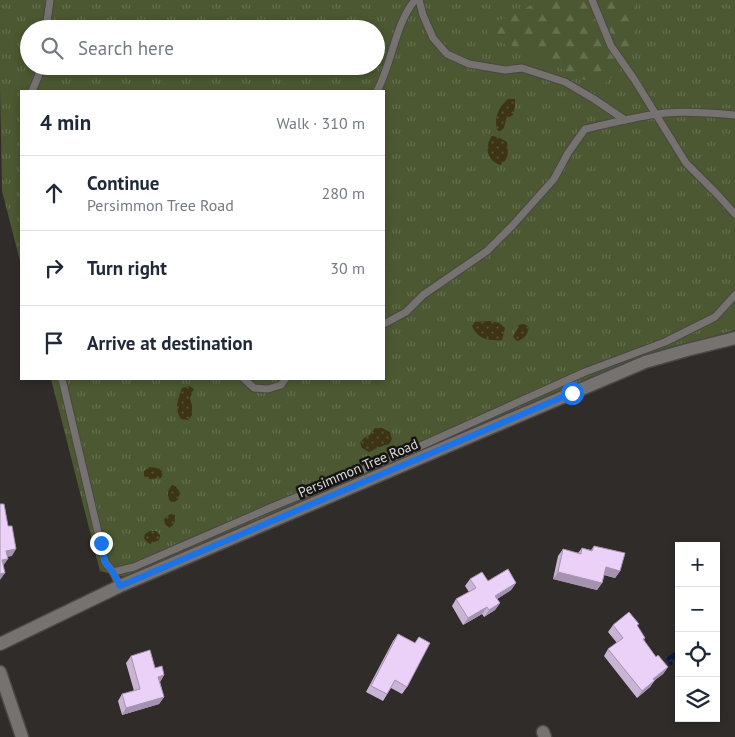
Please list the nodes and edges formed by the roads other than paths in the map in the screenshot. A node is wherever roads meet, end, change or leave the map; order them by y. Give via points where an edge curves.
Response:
1 (50, 0) edge
2 (415, 0) edge
3 (419, 0) edge
4 (592, 0) edge
5 (47, 20) edge
6 (385, 73) edge
7 (38, 75) edge
8 (384, 75) edge
9 (32, 90) edge
10 (377, 90) edge
11 (656, 115) junction
12 (735, 115) edge
13 (625, 120) junction
14 (735, 214) edge
15 (735, 296) edge
16 (385, 323) edge
17 (735, 338) edge
18 (62, 380) edge
19 (245, 380) edge
20 (284, 380) edge
21 (113, 572) junction
22 (120, 586) junction
23 (0, 644) edge
24 (0, 672) edge
25 (22, 737) edge

1 - 5 lane
2 - 6 lane via 400,28
3 - 13 lane via 433,38 447,54 469,64 505,70 522,68 566,82
4 - 11 lane via 611,46
7 - 9 lane
8 - 10 lane
11 - 12 lane
11 - 13 lane
11 - 14 lane via 686,163
13 - 16 lane via 585,129 554,179 487,251 423,295 406,312
15 - 21 lane via 715,317 665,342 585,372 416,448 134,567
17 - 22 main road, Persimmon Tree Road via 645,362
18 - 21 lane via 105,562
19 - 20 lane via 254,388 268,389
21 - 22 lane
22 - 23 main road, Persimmon Tree Road
24 - 25 main road

